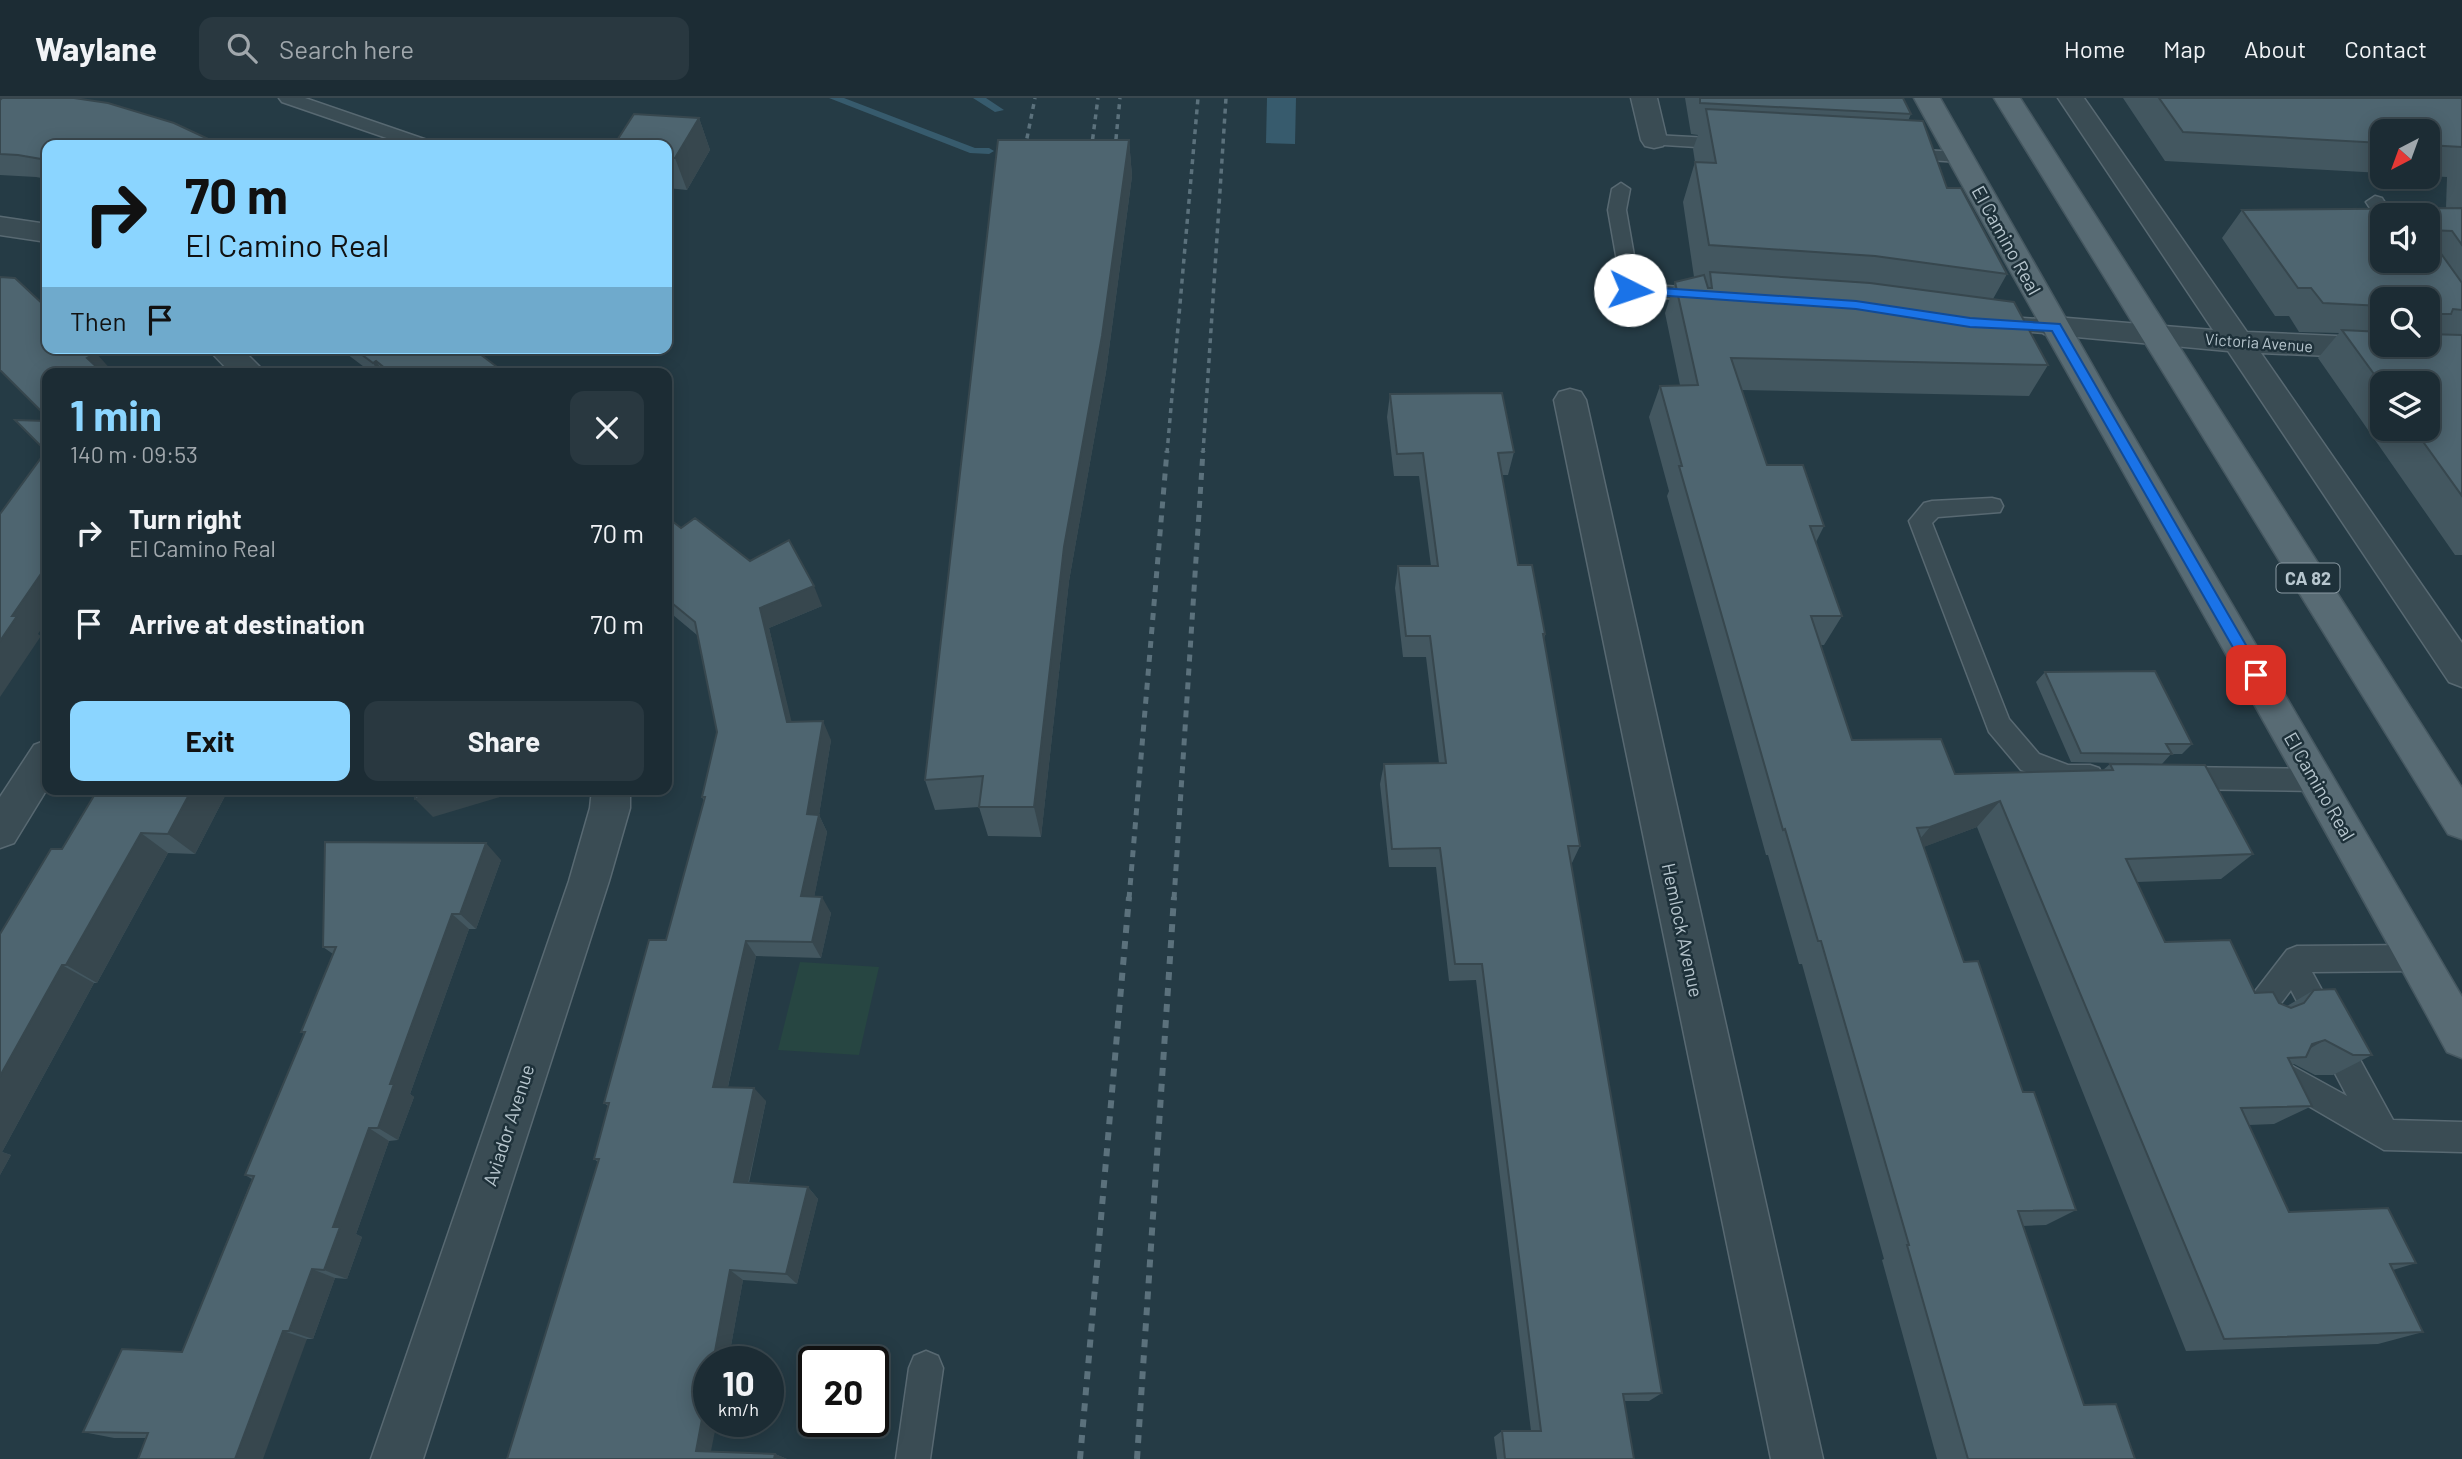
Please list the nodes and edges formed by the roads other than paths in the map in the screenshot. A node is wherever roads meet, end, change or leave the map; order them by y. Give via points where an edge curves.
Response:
1 (288, 98) edge
2 (1644, 98) edge
3 (1927, 98) edge
4 (2007, 98) edge
5 (2071, 98) edge
6 (410, 140) edge
7 (1654, 140) joint
8 (1754, 145) edge
9 (1886, 153) edge
10 (1961, 157) junction
11 (1621, 189) dead end
12 (0, 226) edge
13 (42, 232) edge
14 (1723, 296) edge
15 (1970, 323) edge
16 (2056, 327) junction
17 (2156, 333) junction
18 (2236, 342) junction
19 (2462, 352) edge
20 (229, 354) edge
21 (245, 368) edge
22 (1570, 400) dead end
23 (1992, 506) dead end
24 (2462, 672) edge
25 (42, 764) edge
26 (2109, 776) edge
27 (2150, 777) edge
28 (2317, 780) junction
29 (611, 795) edge
30 (2462, 822) edge
31 (0, 831) edge
32 (2418, 958) junction
33 (2292, 964) junction
34 (2256, 1013) edge
35 (2462, 1038) edge
36 (2287, 1077) edge
37 (2384, 1136) junction
38 (2462, 1137) edge
39 (926, 1368) dead end
40 (397, 1459) edge
41 (913, 1459) edge
42 (1797, 1459) edge

1 - 6 lane
2 - 7 street
3 - 10 main road, El Camino Real
4 - 17 main road, CA 82
5 - 18 street
7 - 8 lane
9 - 10 lane
10 - 16 main road, El Camino Real
11 - 14 lane via 1617,210 1630,290
12 - 13 street
15 - 16 lane
16 - 17 street, Victoria Avenue
16 - 28 main road, El Camino Real
17 - 18 street, Victoria Avenue
17 - 30 main road, CA 82
18 - 19 street, Victoria Avenue
18 - 24 street
20 - 21 street
22 - 42 street, Hemlock Avenue
23 - 26 lane via 1932,509 1920,521 1998,725 2030,762 2068,776
25 - 31 street
27 - 28 lane
28 - 32 main road, El Camino Real
29 - 40 street, Aviador Avenue via 589,881
32 - 33 lane via 2297,959
32 - 35 main road, El Camino Real
33 - 34 lane
33 - 37 lane
36 - 37 lane
37 - 38 lane
39 - 41 lane

